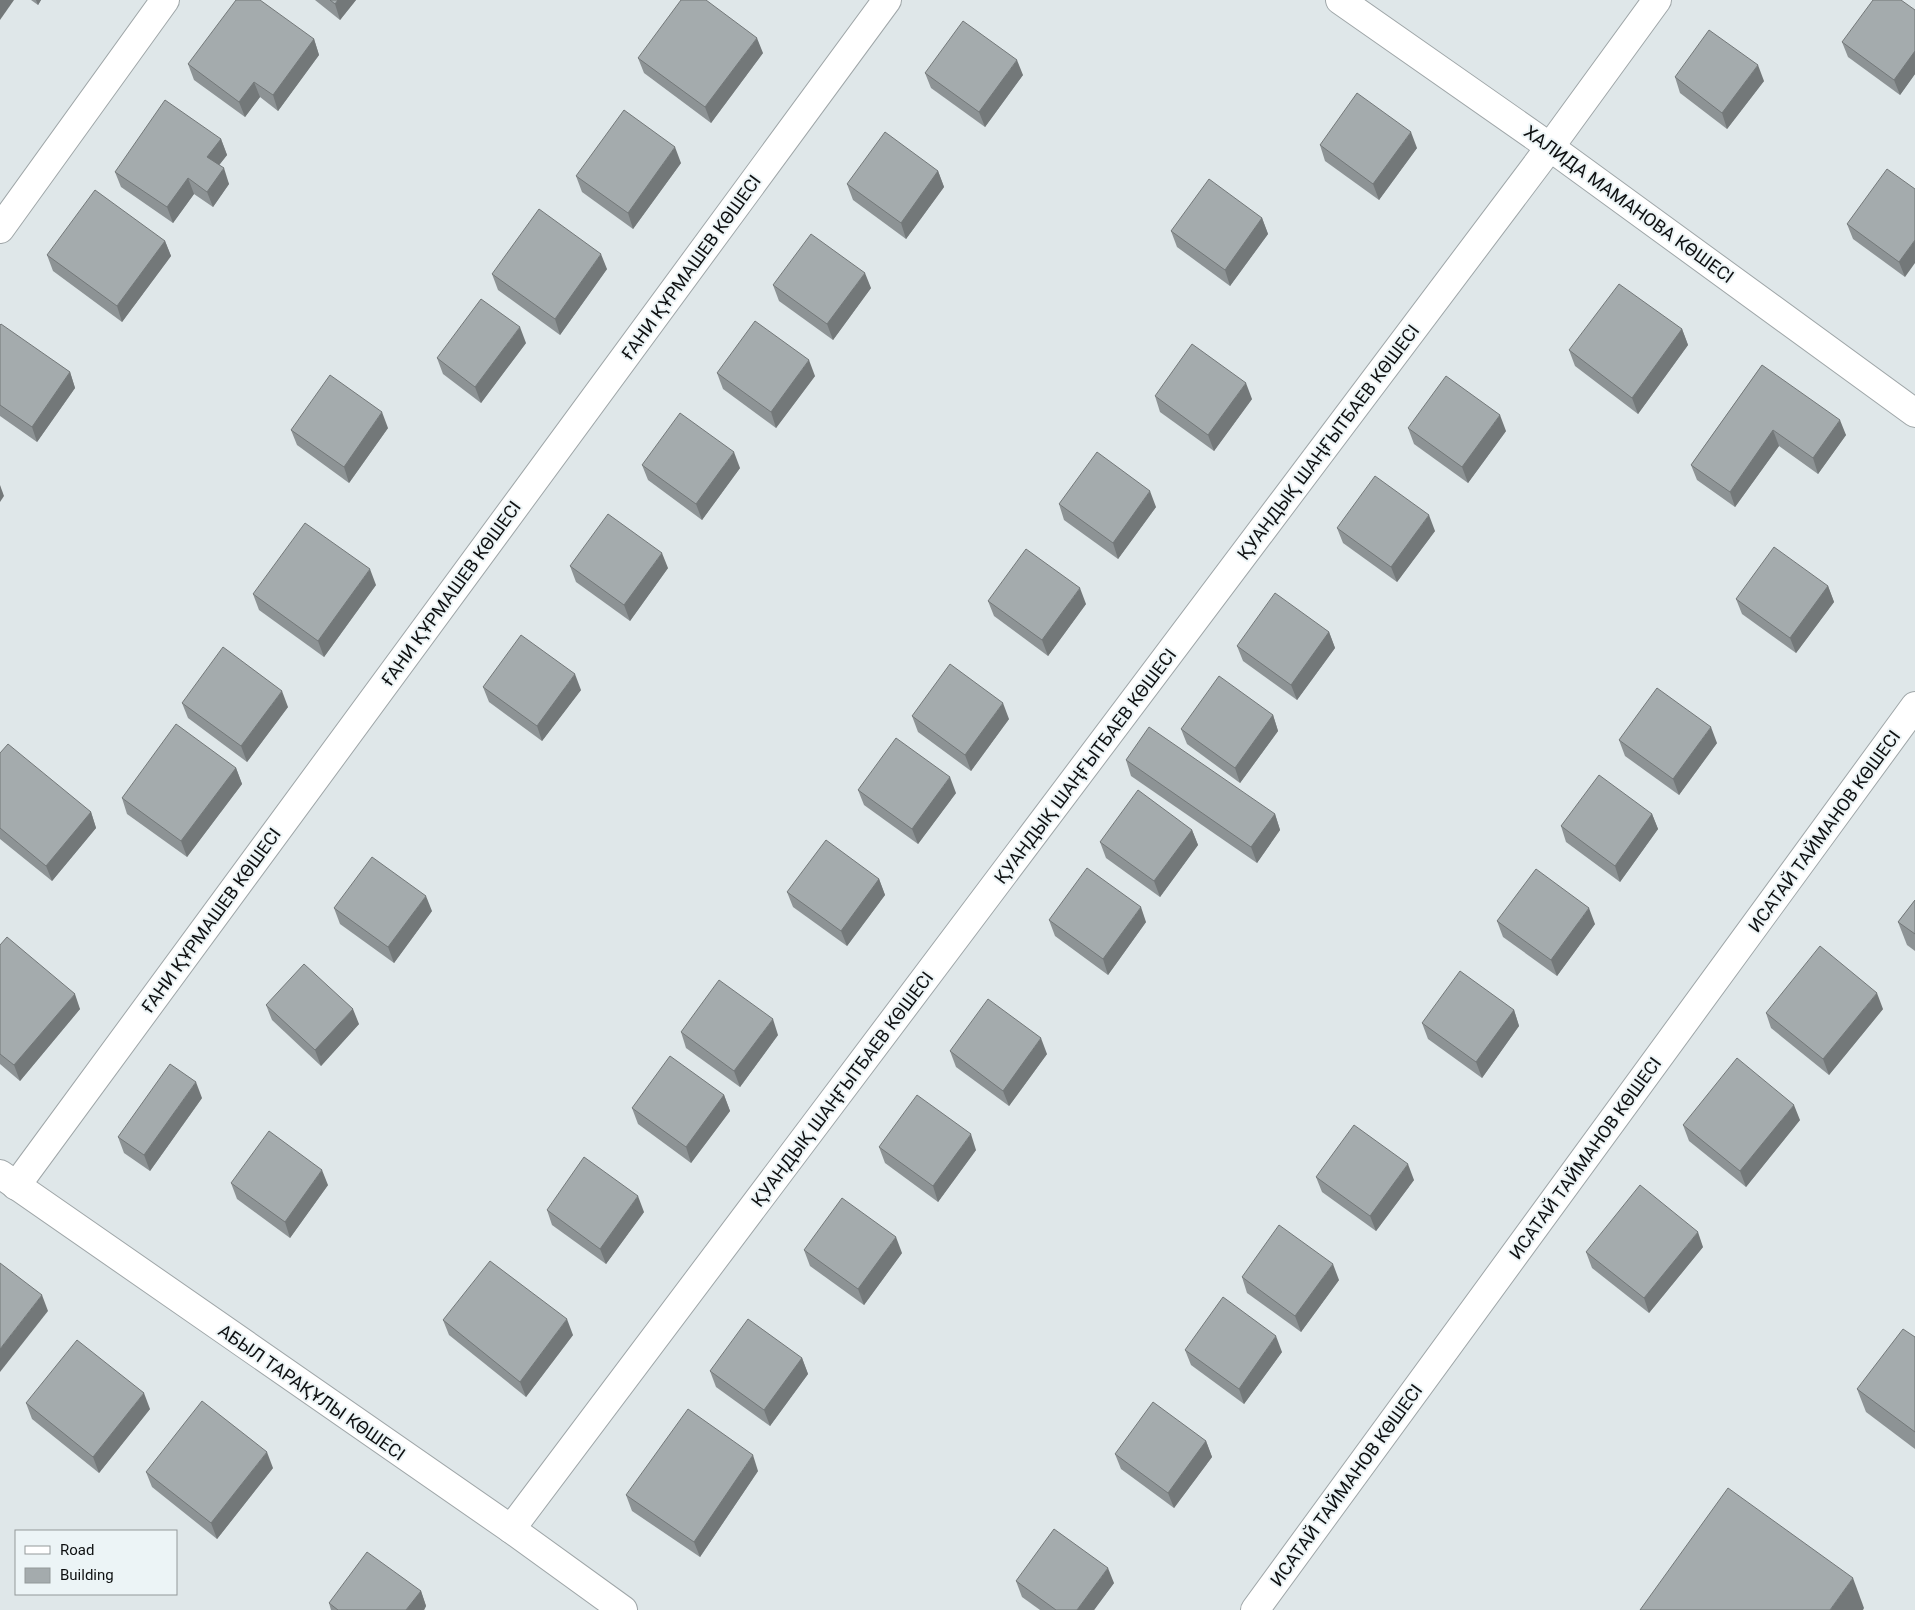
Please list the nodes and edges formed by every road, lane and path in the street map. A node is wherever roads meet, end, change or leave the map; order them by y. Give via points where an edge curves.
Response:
1 (165, 0) edge
2 (887, 0) edge
3 (1340, 0) edge
4 (1657, 0) edge
5 (1550, 147) junction
6 (0, 229) edge
7 (1915, 413) edge
8 (1915, 706) edge
9 (8, 1180) edge
10 (511, 1529) junction
11 (623, 1610) edge
12 (1255, 1610) edge

1 - 6 street
2 - 9 street, ҒАНИ ҚҰРМАШЕВ КӨШЕСІ
3 - 5 street, ХАЛИДА МАМАНОВА КӨШЕСІ
4 - 5 street, ҚУАНДЫҚ ШАҢҒЫТБАЕВ КӨШЕСІ
5 - 7 street, ХАЛИДА МАМАНОВА КӨШЕСІ
5 - 10 street, ҚУАНДЫҚ ШАҢҒЫТБАЕВ КӨШЕСІ
8 - 12 street, ИСАТАЙ ТАЙМАНОВ КӨШЕСІ
9 - 10 street, АБЫЛ ТАРАҚҰЛЫ КӨШЕСІ
10 - 11 street, АБЫЛ ТАРАҚҰЛЫ КӨШЕСІ

